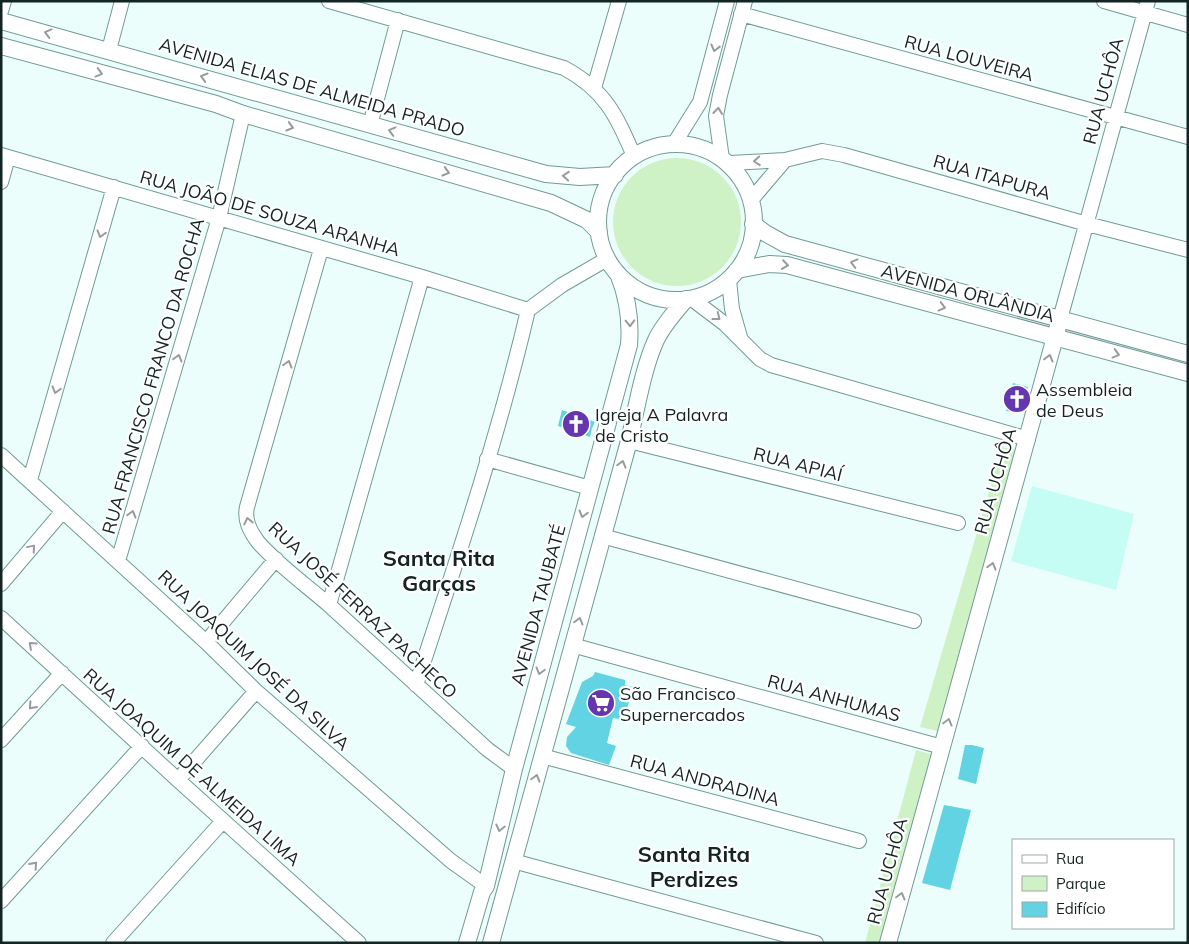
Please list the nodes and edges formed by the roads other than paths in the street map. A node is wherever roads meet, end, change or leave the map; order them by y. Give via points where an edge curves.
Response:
1 (4, 1) edge
2 (122, 1) edge
3 (329, 1) edge
4 (620, 1) edge
5 (727, 1) edge
6 (1104, 1) edge
7 (1147, 7) edge
8 (743, 8) edge
9 (1, 11) edge
10 (398, 20) junction
11 (1, 21) edge
12 (1188, 25) edge
13 (1, 46) edge
14 (109, 50) junction
15 (594, 88) junction
16 (243, 114) junction
17 (1117, 118) junction
18 (370, 125) junction
19 (1188, 137) edge
20 (674, 144) junction
21 (5, 156) edge
22 (634, 156) junction
23 (785, 160) junction
24 (726, 161) junction
25 (615, 175) junction
26 (1, 182) edge
27 (114, 187) junction
28 (751, 200) junction
29 (220, 218) junction
30 (754, 224) junction
31 (1087, 224) junction
32 (599, 232) junction
33 (321, 248) junction
34 (1188, 250) edge
35 (607, 259) junction
36 (733, 275) junction
37 (619, 276) junction
38 (422, 277) junction
39 (689, 299) junction
40 (528, 310) junction
41 (1060, 319) junction
42 (1055, 337) junction
43 (740, 338) junction
44 (1188, 354) edge
45 (1188, 373) edge
46 (1028, 439) junction
47 (629, 441) junction
48 (1, 455) edge
49 (487, 459) junction
50 (30, 480) junction
51 (590, 488) junction
52 (62, 511) junction
53 (958, 523) dead end
54 (602, 536) junction
55 (276, 559) junction
56 (118, 561) junction
57 (565, 582) junction
58 (1, 584) edge
59 (587, 588) junction
60 (328, 605) junction
61 (1, 618) edge
62 (914, 621) dead end
63 (206, 642) junction
64 (572, 645) junction
65 (62, 673) junction
66 (416, 685) junction
67 (256, 691) junction
68 (1, 740) edge
69 (142, 746) junction
70 (942, 747) junction
71 (542, 756) junction
72 (514, 769) junction
73 (178, 780) junction
74 (223, 821) junction
75 (859, 841) dead end
76 (513, 861) junction
77 (506, 890) junction
78 (483, 893) junction
79 (1, 902) edge
80 (501, 909) junction
81 (113, 943) edge
82 (359, 943) edge
83 (467, 943) edge
84 (491, 943) edge
85 (816, 943) edge
86 (888, 943) edge

1 - 9 street
2 - 14 street
3 - 10 street
4 - 15 street
5 -> 20 street via 700,102
6 - 7 street
7 - 12 street
7 - 17 street, RUA UCHÔA
8 - 17 street, RUA LOUVEIRA
24 -> 8 street via 716,116
10 - 15 street via 550,62 582,78
10 - 18 street
14 -> 11 street, AVENIDA ELIAS DE ALMEIDA PRADO
13 -> 16 street via 210,102
18 -> 14 street, AVENIDA ELIAS DE ALMEIDA PRADO
15 - 22 street via 620,124
16 - 29 street, RUA FRANCISCO FRANCO DA ROCHA
16 -> 32 street via 551,203 587,220
17 - 19 street, RUA LOUVEIRA
17 - 31 street, RUA UCHÔA
25 -> 18 street, AVENIDA ELIAS DE ALMEIDA PRADO via 580,177 546,174
20 - 22 street via 651,148
20 - 24 street via 705,150
21 - 26 street
21 - 27 street, RUA JOÃO DE SOUZA ARANHA
22 - 25 street
23 -> 24 street, RUA ITAPURA
23 - 28 street
23 - 31 street, RUA ITAPURA via 822,151 844,154
24 - 28 street
25 - 32 street via 607,185 600,204
27 - 29 street, RUA JOÃO DE SOUZA ARANHA
27 -> 50 street
28 - 30 street
29 - 33 street, RUA JOÃO DE SOUZA ARANHA
56 -> 29 street, RUA FRANCISCO FRANCO DA ROCHA
30 - 36 street via 750,247
41 -> 30 street, AVENIDA ORLÂNDIA via 785,244
31 - 34 street, RUA ITAPURA
31 - 41 street, RUA UCHÔA
32 - 35 street
33 - 38 street, RUA JOÃO DE SOUZA ARANHA
55 -> 33 street, RUA JOSÉ FERRAZ PACHECO via 258,542 246,515
35 - 37 street
35 - 40 street via 562,285
36 - 39 street via 713,291
36 -> 42 street, AVENIDA ORLÂNDIA via 769,264 787,265
36 - 43 street via 732,309
37 - 39 street via 637,290 658,298
37 -> 51 street, AVENIDA TAUBATÉ via 629,309 629,345
38 - 40 street, RUA JOÃO DE SOUZA ARANHA
38 - 60 street
39 -> 43 street via 709,311
39 - 47 street via 656,341
40 - 49 street
41 - 42 street, RUA UCHÔA
41 - 44 street, AVENIDA ORLÂNDIA
42 -> 45 street, AVENIDA ORLÂNDIA
46 -> 42 street, RUA UCHÔA
43 - 46 street via 760,359 771,365
70 -> 46 street, RUA UCHÔA
47 - 53 street, RUA APIAÍ
54 -> 47 street
48 - 50 street, RUA JOAQUIM JOSÉ DA SILVA
49 - 51 street
49 - 66 street
50 - 52 street, RUA JOAQUIM JOSÉ DA SILVA
51 -> 57 street, AVENIDA TAUBATÉ
52 - 56 street, RUA JOAQUIM JOSÉ DA SILVA
58 -> 52 street
54 - 59 street
54 - 62 street
55 - 60 street, RUA JOSÉ FERRAZ PACHECO
55 - 63 street
56 - 63 street, RUA JOAQUIM JOSÉ DA SILVA
57 - 59 street
57 -> 72 street, AVENIDA TAUBATÉ
64 -> 59 street
60 - 66 street, RUA JOSÉ FERRAZ PACHECO
65 -> 61 street, RUA JOAQUIM DE ALMEIDA LIMA
63 - 67 street, RUA JOAQUIM JOSÉ DA SILVA
64 - 70 street, RUA ANHUMAS
64 - 71 street
65 -> 68 street
65 - 69 street, RUA JOAQUIM DE ALMEIDA LIMA
66 - 72 street, RUA JOSÉ FERRAZ PACHECO
67 - 73 street
67 - 78 street, RUA JOAQUIM JOSÉ DA SILVA via 451,861
69 - 73 street, RUA JOAQUIM DE ALMEIDA LIMA
79 -> 69 street
86 -> 70 street, RUA UCHÔA
71 - 75 street, RUA ANDRADINA
76 -> 71 street
72 -> 78 street, AVENIDA TAUBATÉ
73 - 74 street, RUA JOAQUIM DE ALMEIDA LIMA
74 - 81 street
74 - 82 street, RUA JOAQUIM DE ALMEIDA LIMA
76 - 77 street
76 - 85 street
77 - 78 street
77 - 80 street
78 - 80 street
78 - 83 street, AVENIDA TAUBATÉ
80 - 84 street

